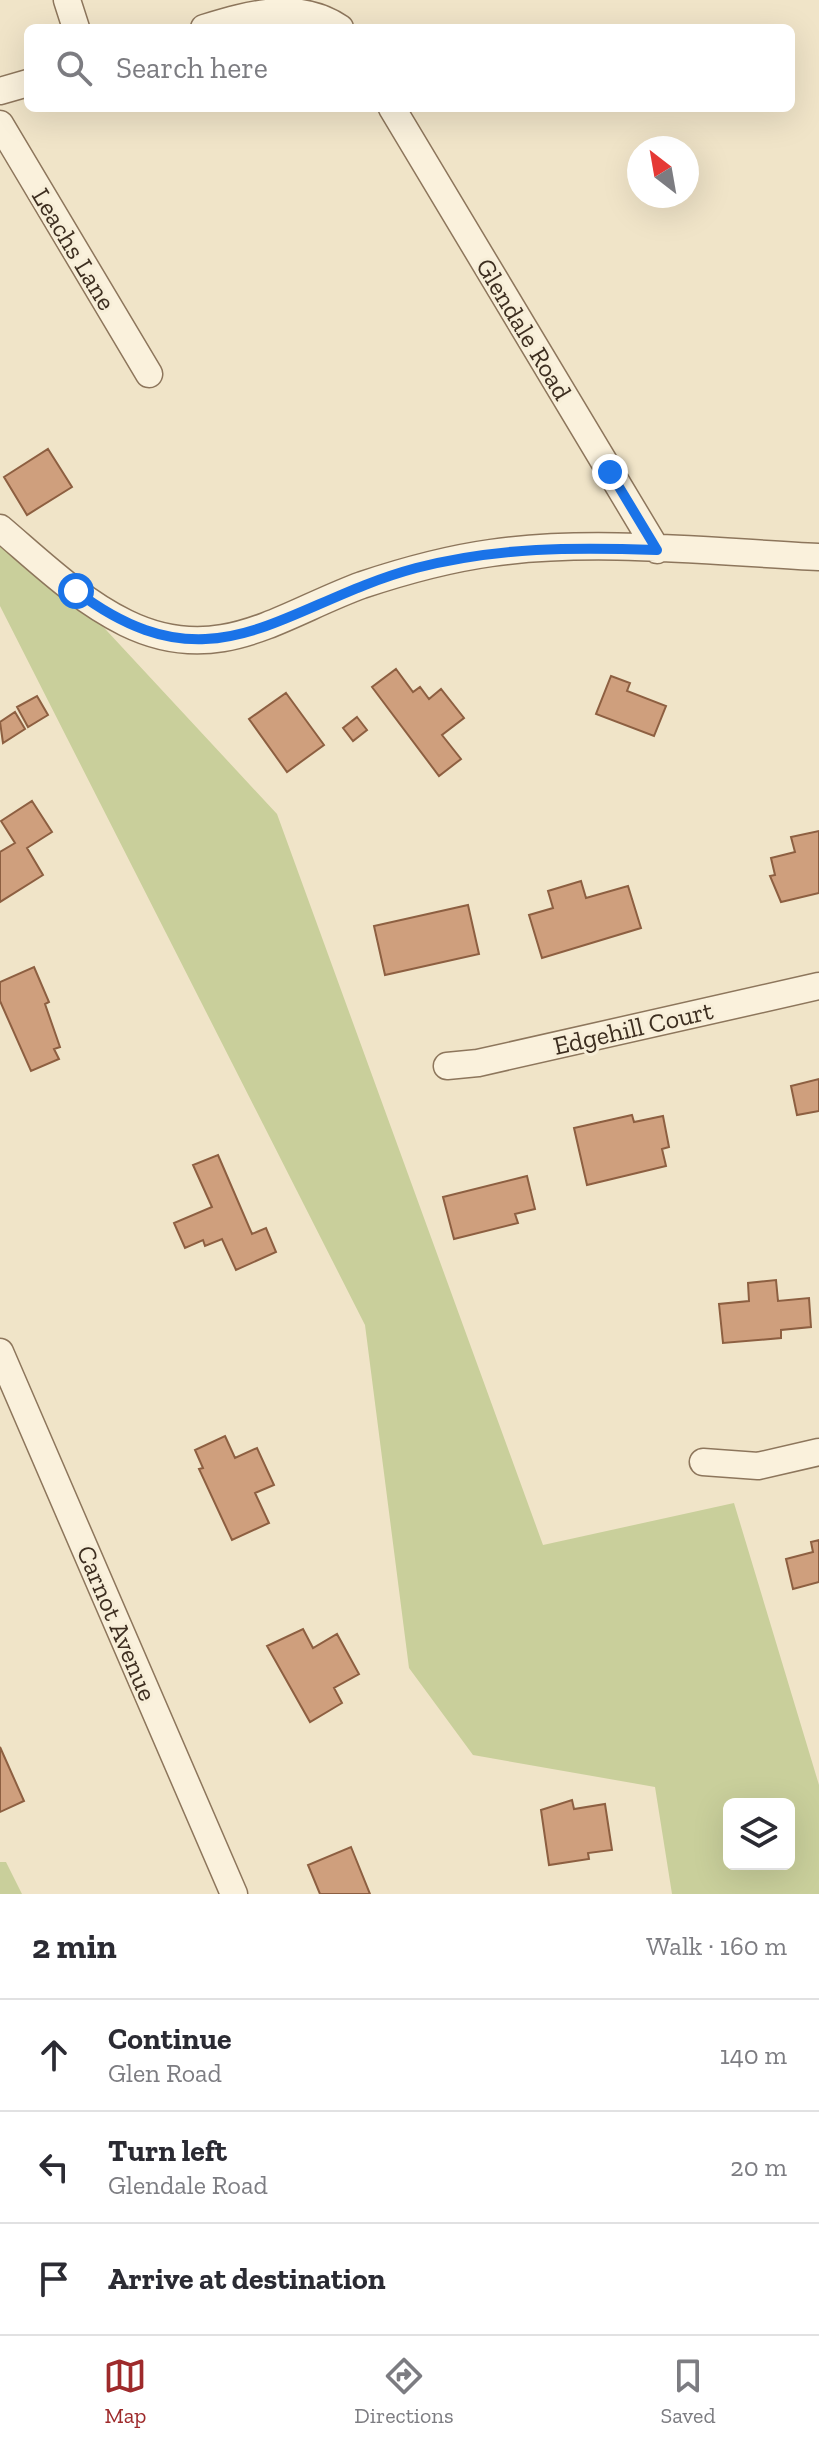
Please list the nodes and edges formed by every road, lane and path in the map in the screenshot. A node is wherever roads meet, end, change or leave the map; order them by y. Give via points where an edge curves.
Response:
1 (67, 0) edge
2 (75, 24) edge
3 (216, 24) edge
4 (333, 24) edge
5 (24, 84) edge
6 (0, 91) edge
7 (394, 112) edge
8 (0, 124) edge
9 (149, 374) dead end
10 (0, 528) edge
11 (657, 550) junction
12 (819, 557) edge
13 (819, 986) edge
14 (447, 1066) dead end
15 (0, 1352) edge
16 (819, 1452) edge
17 (703, 1462) dead end
18 (234, 1894) edge

1 - 2 street
3 - 4 street via 286,5 309,9
5 - 6 street
7 - 11 street, Glendale Road
8 - 9 street, Leachs Lane
10 - 11 street via 97,607 128,624 198,640 271,627 362,585 490,553 545,547
11 - 12 street
13 - 14 street, Edgehill Court
15 - 18 street, Carnot Avenue
16 - 17 street via 758,1466

